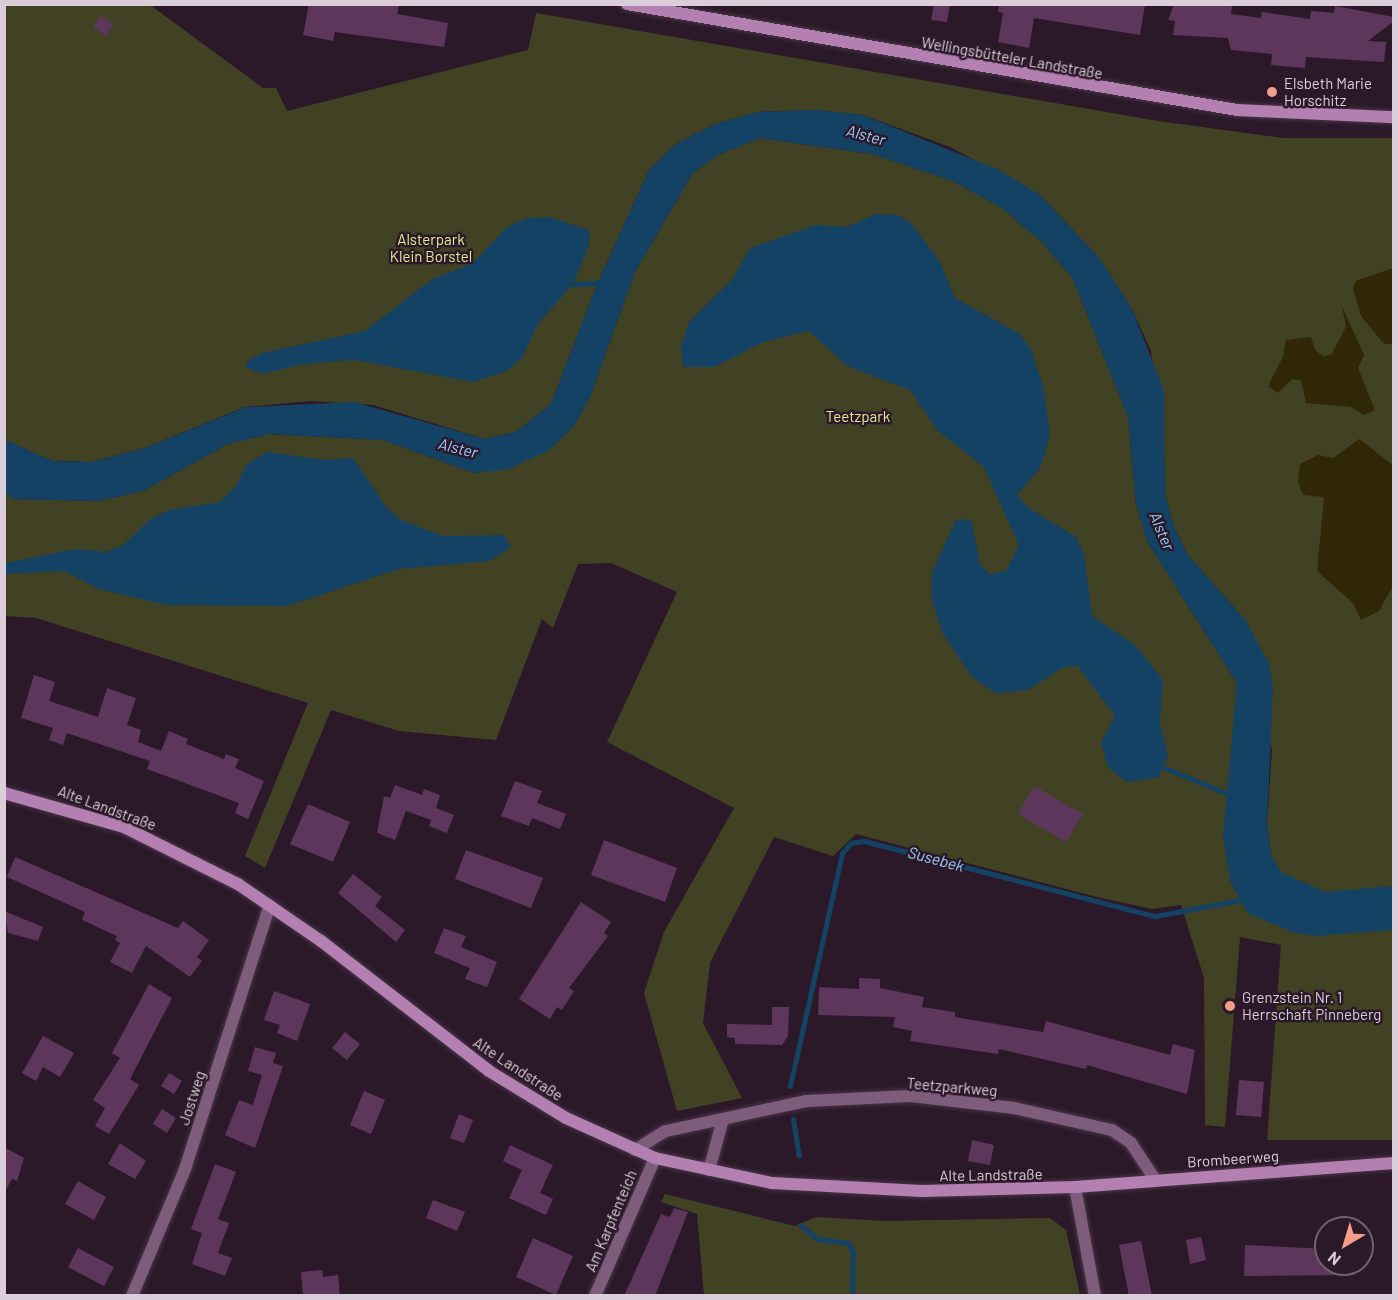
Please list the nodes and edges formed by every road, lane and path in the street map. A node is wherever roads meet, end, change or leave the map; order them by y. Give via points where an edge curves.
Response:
1 (627, 4) edge
2 (1394, 117) edge
3 (4, 793) edge
4 (270, 905) junction
5 (723, 1119) junction
6 (635, 1150) junction
7 (655, 1158) junction
8 (1394, 1163) edge
9 (709, 1170) junction
10 (1154, 1178) junction
11 (1075, 1187) junction
12 (132, 1296) edge
13 (595, 1296) edge
14 (1095, 1296) edge

1 - 2 main road, Wellingsbütteler Landstraße via 1238,110
3 - 4 main road, Alte Landstraße via 124,827 183,854
4 - 6 main road, Alte Landstraße via 489,1071 566,1118
4 - 12 street, Jostweg via 187,1162
5 - 6 street, Teetzparkweg via 666,1131
5 - 9 street
5 - 10 street, Teetzparkweg via 806,1101 859,1097 911,1096 1014,1108 1122,1135 1142,1155
6 - 7 main road, Alte Landstraße
7 - 9 main road, Alte Landstraße
7 - 13 street, Am Karpfenteich
8 - 10 main road, Brombeerweg
9 - 11 main road, Alte Landstraße via 818,1188
10 - 11 main road, Brombeerweg
11 - 14 street

